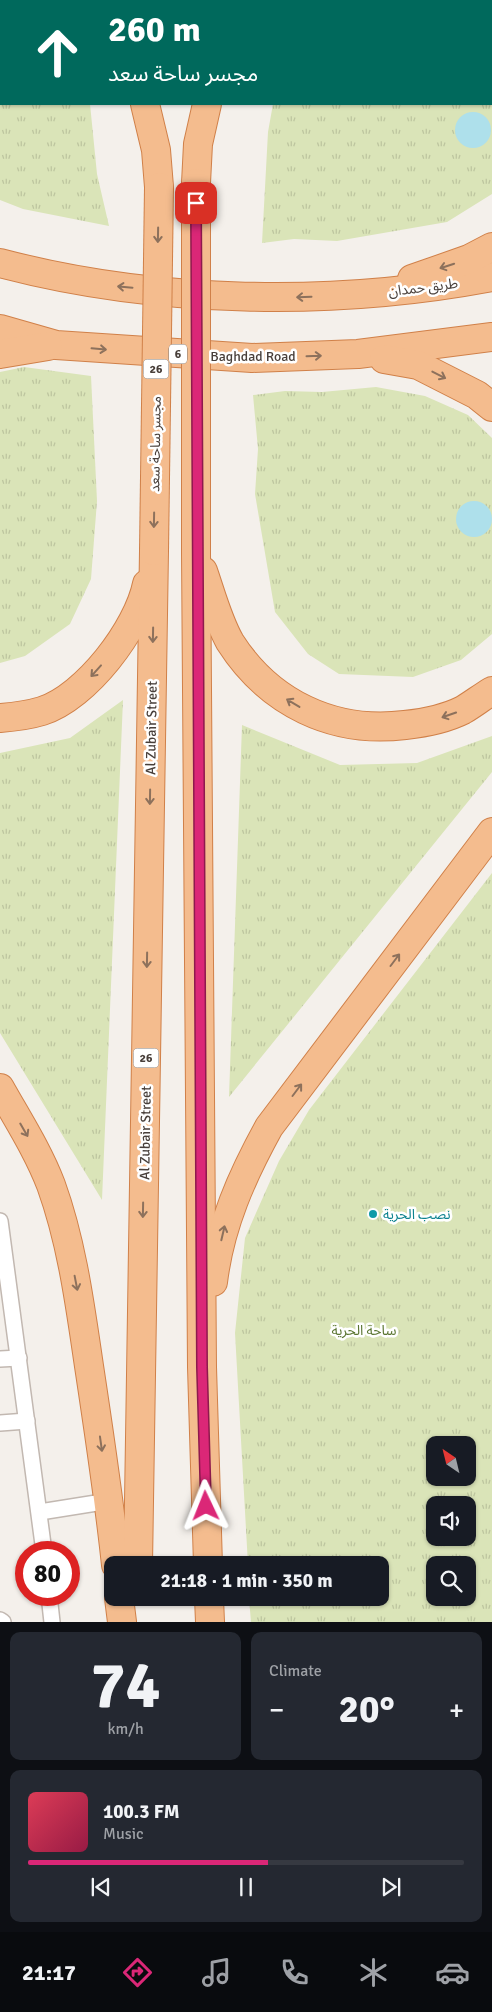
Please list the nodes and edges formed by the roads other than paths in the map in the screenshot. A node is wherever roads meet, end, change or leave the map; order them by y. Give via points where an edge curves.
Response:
1 (145, 105) edge
2 (157, 105) edge
3 (198, 105) edge
4 (207, 105) edge
5 (198, 144) junction
6 (156, 150) junction
7 (492, 246) edge
8 (7, 263) edge
9 (492, 277) edge
10 (353, 295) junction
11 (0, 329) edge
12 (492, 337) edge
13 (56, 345) junction
14 (0, 354) edge
15 (358, 354) junction
16 (492, 407) edge
17 (154, 551) junction
18 (196, 553) junction
19 (492, 691) edge
20 (0, 718) edge
21 (492, 832) edge
22 (0, 1088) edge
23 (0, 1226) edge
24 (5, 1293) edge
25 (18, 1358) junction
26 (0, 1359) edge
27 (202, 1367) junction
28 (27, 1421) junction
29 (0, 1422) edge
30 (109, 1501) junction
31 (40, 1512) junction
32 (43, 1541) edge
33 (115, 1556) edge
34 (138, 1556) edge
35 (208, 1556) edge
36 (50, 1606) edge
37 (120, 1606) edge
38 (137, 1606) edge
39 (209, 1606) edge
40 (52, 1622) edge
41 (122, 1622) edge
42 (137, 1622) edge
43 (210, 1622) edge

1 - 6 highway
2 - 6 main road
3 - 5 main road
4 - 5 highway
5 - 18 highway, bridge
6 -> 17 highway, مجسر ساحة سعد / 26, bridge via 159,187
7 -> 10 highway via 469,259
10 -> 8 highway via 251,298 118,286
9 - 10 highway, طريق حمدان via 437,288
11 - 13 highway, Baghdad Road / 6
12 - 15 highway, 6
13 - 14 highway
13 -> 15 highway, Baghdad Road / 6 via 252,358
15 -> 16 highway via 418,365 477,395
17 -> 20 highway via 146,592 133,620 114,651 79,690 43,710
17 -> 34 highway, Al Zubair Street / 26
19 -> 18 highway via 462,710 425,723 379,728 341,724 294,705 256,675 230,641
18 - 27 highway
27 -> 21 highway via 214,1274 228,1213 269,1127
22 -> 30 highway via 35,1148 66,1231
23 - 24 lane
24 - 25 lane
25 - 26 lane
25 - 28 lane
27 - 35 highway
28 - 29 lane
28 - 31 lane
30 - 31 lane
30 - 33 highway
31 - 32 lane
36 - 40 lane
37 - 41 highway
38 - 42 highway
39 - 43 highway

